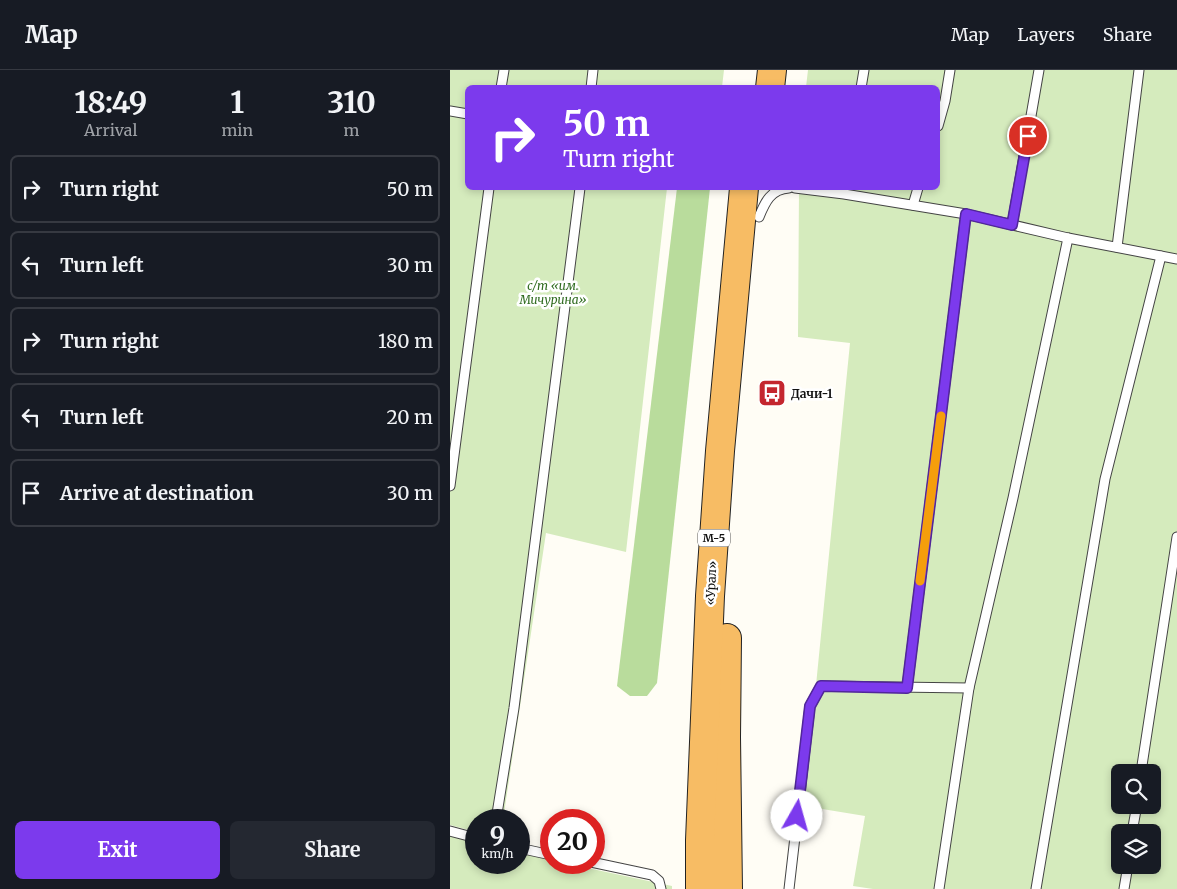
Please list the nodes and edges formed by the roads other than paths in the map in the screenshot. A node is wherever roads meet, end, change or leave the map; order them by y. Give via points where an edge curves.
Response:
1 (504, 70) edge
2 (593, 70) edge
3 (754, 70) edge
4 (772, 70) edge
5 (864, 70) edge
6 (950, 70) edge
7 (1039, 70) edge
8 (1139, 70) edge
9 (502, 85) edge
10 (591, 85) edge
11 (753, 85) edge
12 (770, 85) edge
13 (862, 85) edge
14 (450, 111) edge
15 (465, 114) edge
16 (940, 119) edge
17 (489, 190) edge
18 (580, 190) edge
19 (778, 190) edge
20 (845, 190) edge
21 (917, 190) edge
22 (749, 196) edge
23 (913, 205) junction
24 (966, 214) junction
25 (1012, 225) junction
26 (1068, 238) junction
27 (1117, 247) junction
28 (1162, 256) junction
29 (1177, 258) edge
30 (450, 486) edge
31 (1177, 536) edge
32 (907, 688) junction
33 (969, 688) junction
34 (1143, 764) edge
35 (498, 809) edge
36 (450, 832) edge
37 (465, 835) edge
38 (605, 865) edge
39 (1126, 874) edge
40 (661, 889) edge
41 (700, 889) edge
42 (728, 889) edge
43 (789, 889) edge
44 (939, 889) edge
45 (1036, 889) edge
46 (1124, 889) edge

1 - 9 lane
2 - 10 lane
3 - 11 highway
4 - 12 highway
5 - 13 lane
6 - 16 lane
7 - 25 lane
8 - 27 lane
14 - 15 lane
17 - 30 lane
18 - 35 lane via 514,708
19 - 22 lane via 764,205
20 - 23 lane
21 - 23 lane
22 - 41 highway, «Урал» / М-5 via 718,470 710,596
22 - 42 highway, «Урал» / М-5 via 728,598
23 - 24 lane
24 - 25 lane
24 - 32 lane
25 - 26 lane
26 - 27 lane
26 - 33 lane
27 - 28 lane
28 - 29 lane
28 - 45 lane via 1105,479
31 - 34 lane
32 - 33 lane
32 - 43 lane via 821,686 810,706
33 - 44 lane
36 - 37 lane
38 - 40 lane via 652,875 659,881
39 - 46 lane

